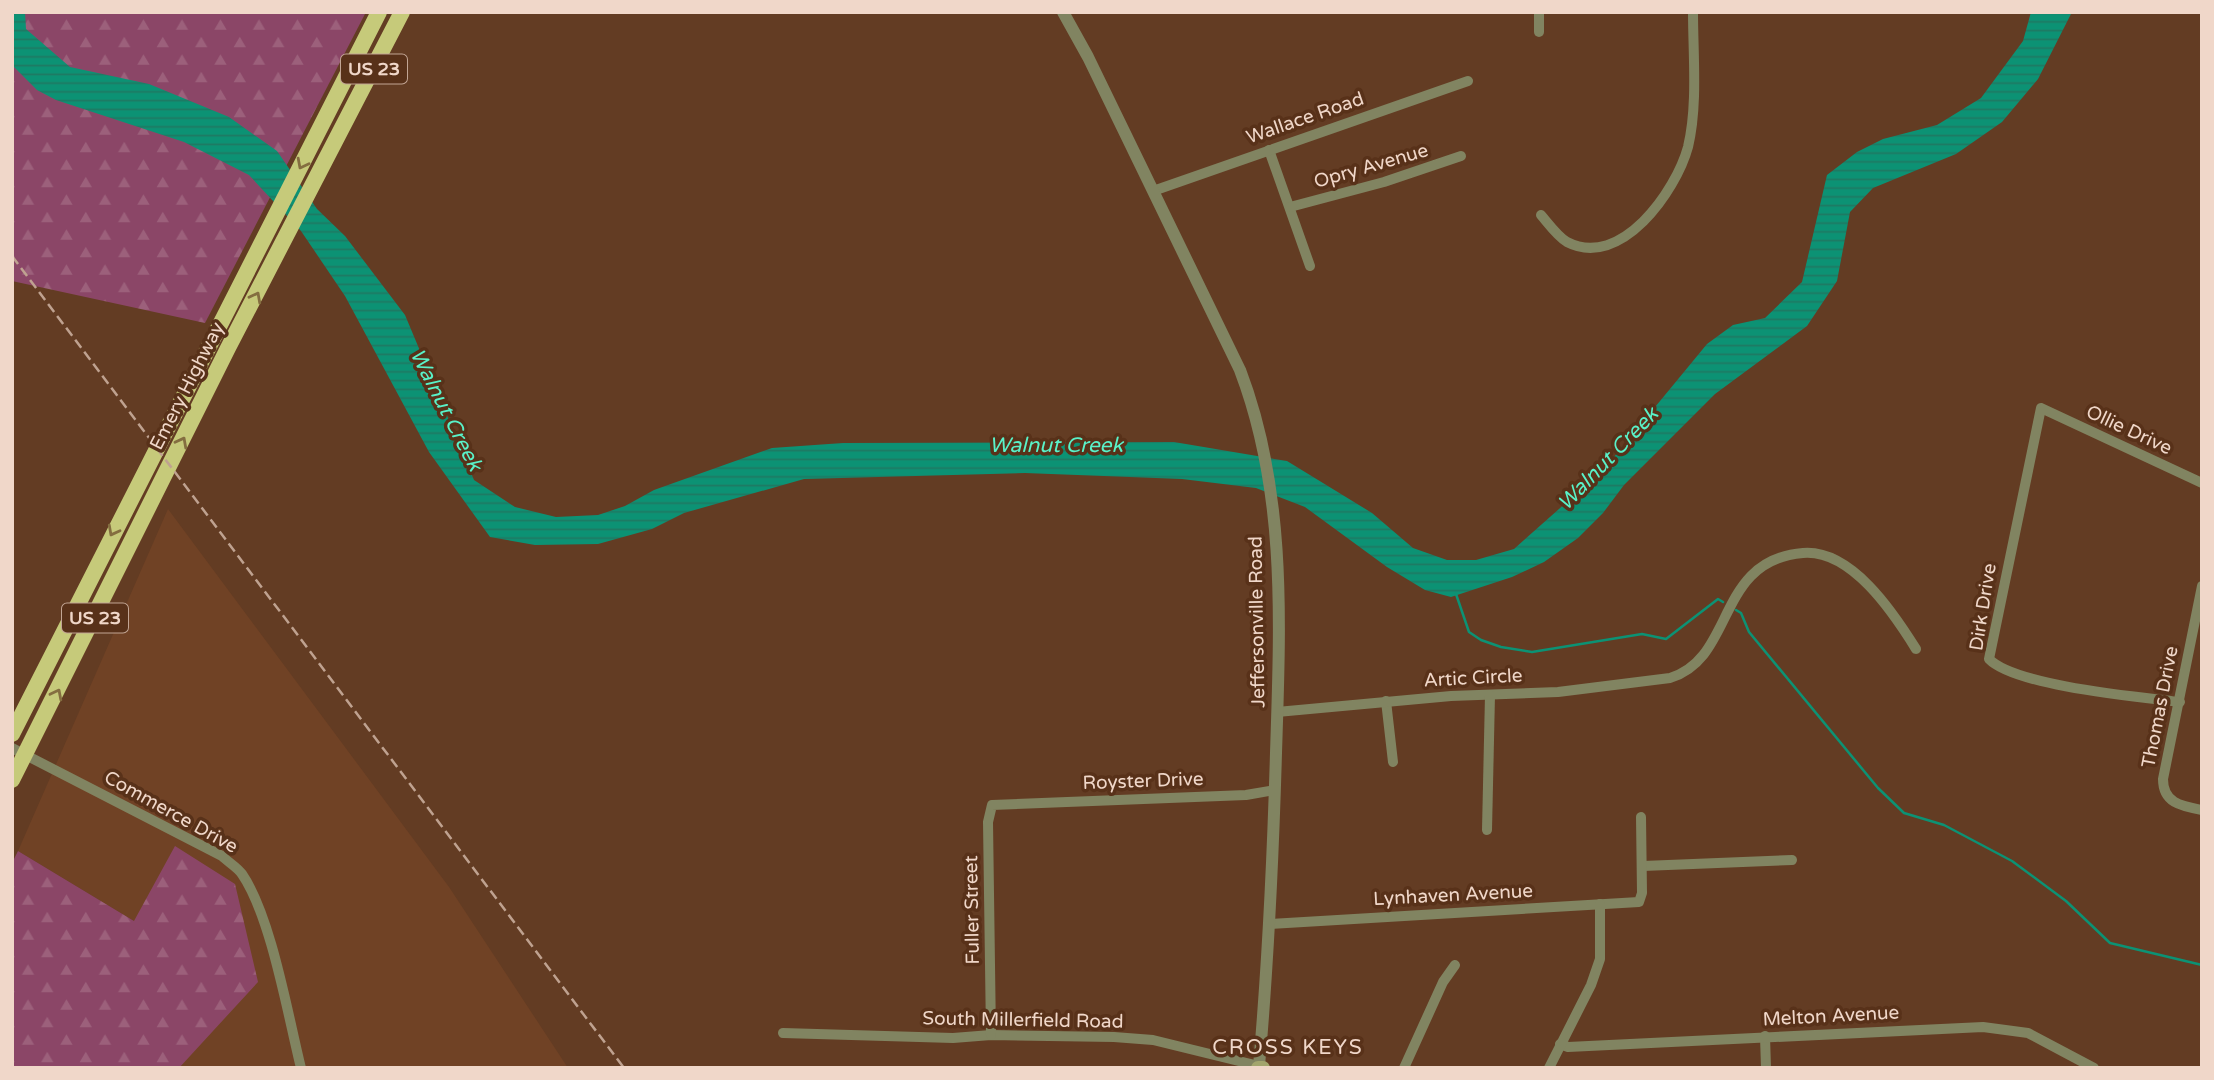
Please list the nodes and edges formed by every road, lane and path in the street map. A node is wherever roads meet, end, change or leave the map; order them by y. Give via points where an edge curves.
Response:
1 (379, 12) edge
2 (402, 12) edge
3 (1063, 12) edge
4 (1539, 12) edge
5 (1693, 12) edge
6 (1539, 32) dead end
7 (1468, 81) dead end
8 (1269, 150) junction
9 (1461, 156) dead end
10 (1153, 191) junction
11 (1290, 207) junction
12 (1541, 215) dead end
13 (1310, 265) dead end
14 (214, 340) junction
15 (228, 348) junction
16 (2042, 408) joint
17 (2202, 483) edge
18 (2202, 586) edge
19 (1916, 649) dead end
20 (1490, 695) junction
21 (1386, 701) junction
22 (2180, 702) junction
23 (1277, 712) junction
24 (12, 734) edge
25 (19, 751) edge
26 (1393, 762) dead end
27 (12, 780) edge
28 (1275, 790) junction
29 (1011, 802) joint
30 (2202, 810) edge
31 (1641, 817) dead end
32 (1487, 830) dead end
33 (1792, 860) dead end
34 (1643, 866) junction
35 (1600, 904) junction
36 (1270, 924) junction
37 (1455, 965) dead end
38 (783, 1033) dead end
39 (991, 1035) junction
40 (1765, 1036) junction
41 (1560, 1044) junction
42 (1260, 1067) edge
43 (301, 1068) edge
44 (1404, 1068) edge
45 (1549, 1068) edge
46 (1766, 1068) edge
47 (2094, 1068) edge

1 -> 14 highway, Emery Highway / US 23
15 -> 2 highway, Emery Highway / US 23
3 - 10 street, Jeffersonville Road
4 - 6 street
5 - 12 street via 1689,138 1665,198 1643,224 1604,246 1588,248 1565,241
7 - 8 street, Wallace Road
8 - 10 street, Wallace Road
8 - 11 street
9 - 11 street, Opry Avenue
10 - 23 street, Jeffersonville Road via 1226,339 1256,421 1278,552
11 - 13 street
14 - 15 highway
14 -> 24 highway, Emery Highway / US 23
25 -> 15 highway, Emery Highway / US 23
16 - 17 street, Ollie Drive
16 - 22 street, Dirk Drive via 1989,659 2001,668 2048,682
18 - 22 street, Thomas Drive
19 - 20 street, Artic Circle via 1895,616 1833,556 1816,552 1780,555 1752,573 1697,665 1686,673 1558,692
20 - 21 street, Artic Circle
20 - 32 street
21 - 23 street, Artic Circle
21 - 26 street
22 - 30 street, Thomas Drive via 2163,786 2171,801
23 - 28 street, Jeffersonville Road
25 - 27 highway, Emery Highway / US 23
25 - 43 street, Commerce Drive via 222,856 240,872 271,951
28 - 29 street, Royster Drive via 1246,795
28 - 36 street, Jeffersonville Road
29 - 39 street, Fuller Street via 992,806 988,822
31 - 34 street
33 - 34 street
34 - 35 street, Lynhaven Avenue via 1639,902
35 - 36 street, Lynhaven Avenue
35 - 41 street via 1600,959
36 - 42 street, Jeffersonville Road
37 - 44 street
38 - 39 street, South Millerfield Road
39 - 42 street, South Millerfield Road via 1153,1040
40 - 41 street, Melton Avenue
40 - 46 street
40 - 47 street, Melton Avenue via 2003,1028 2051,1042
41 - 45 street

